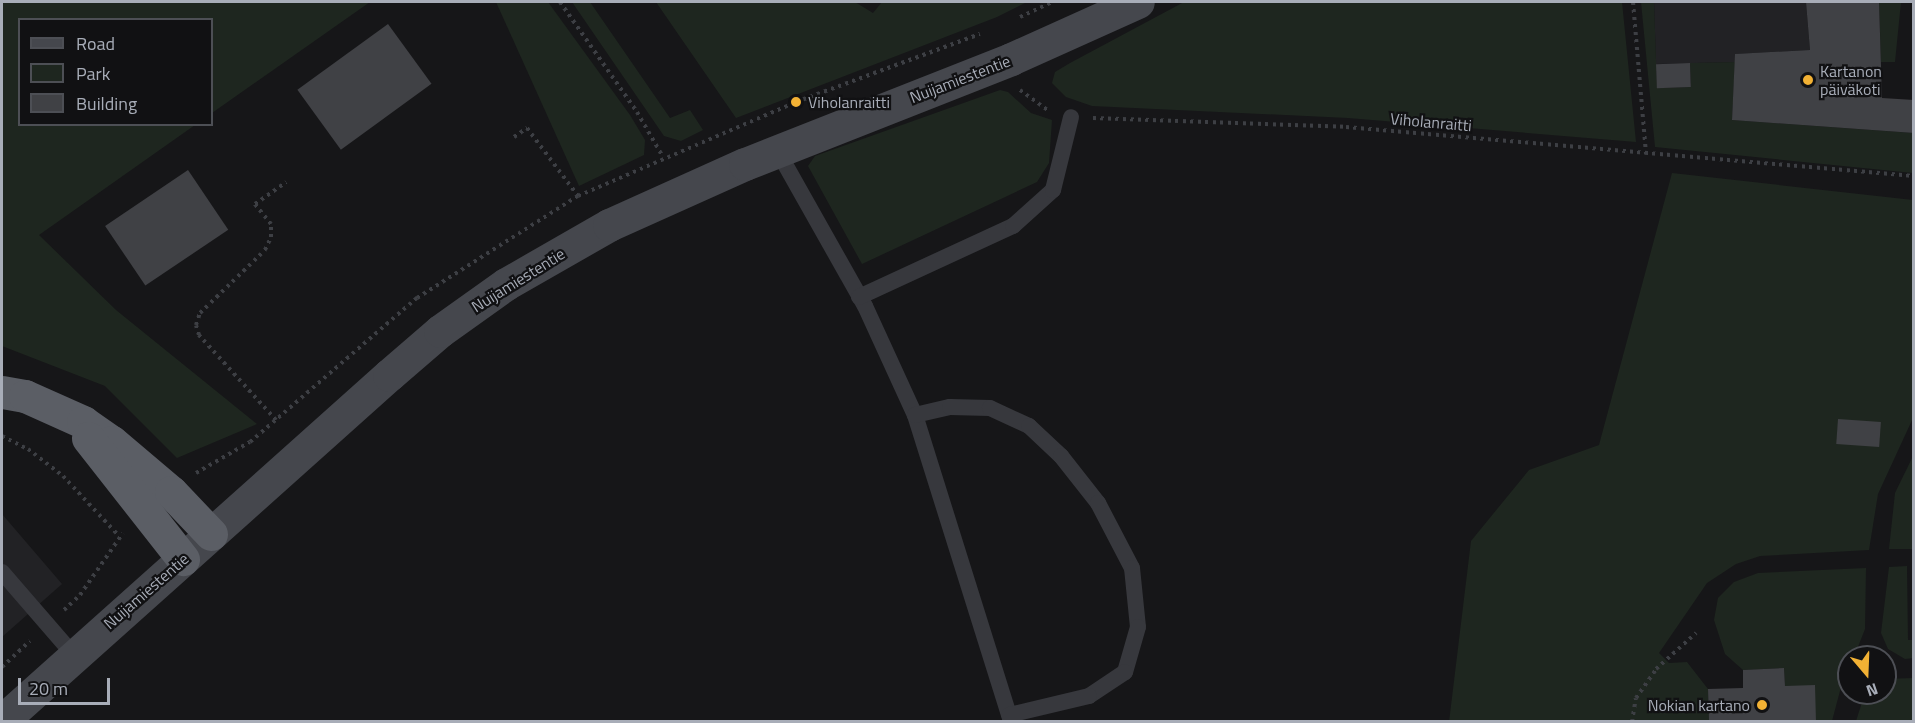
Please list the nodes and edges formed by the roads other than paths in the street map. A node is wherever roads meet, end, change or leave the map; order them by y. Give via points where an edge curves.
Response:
1 (1138, 2) edge
2 (1071, 117) road end
3 (777, 150) junction
4 (859, 297) junction
5 (2, 392) edge
6 (52, 408) junction
7 (915, 415) junction
8 (211, 534) junction
9 (183, 559) junction
10 (2, 572) edge
11 (74, 655) junction
12 (1010, 718) edge
13 (2, 721) edge

1 - 3 main road, Nuijamiestentie via 1011,59
2 - 4 lane via 1053,190 1013,226
3 - 4 lane
3 - 8 main road, Nuijamiestentie via 609,225 506,284 440,331
4 - 7 lane
5 - 6 highway
6 - 8 highway via 112,442 171,492
6 - 9 highway via 86,436
7 - 12 lane
7 - 12 lane via 950,407 990,408 1029,426 1061,456 1098,503 1132,568 1138,627 1125,672 1089,696
8 - 9 main road, Nuijamiestentie
9 - 11 main road, Nuijamiestentie
10 - 11 lane
11 - 13 main road, Nuijamiestentie

